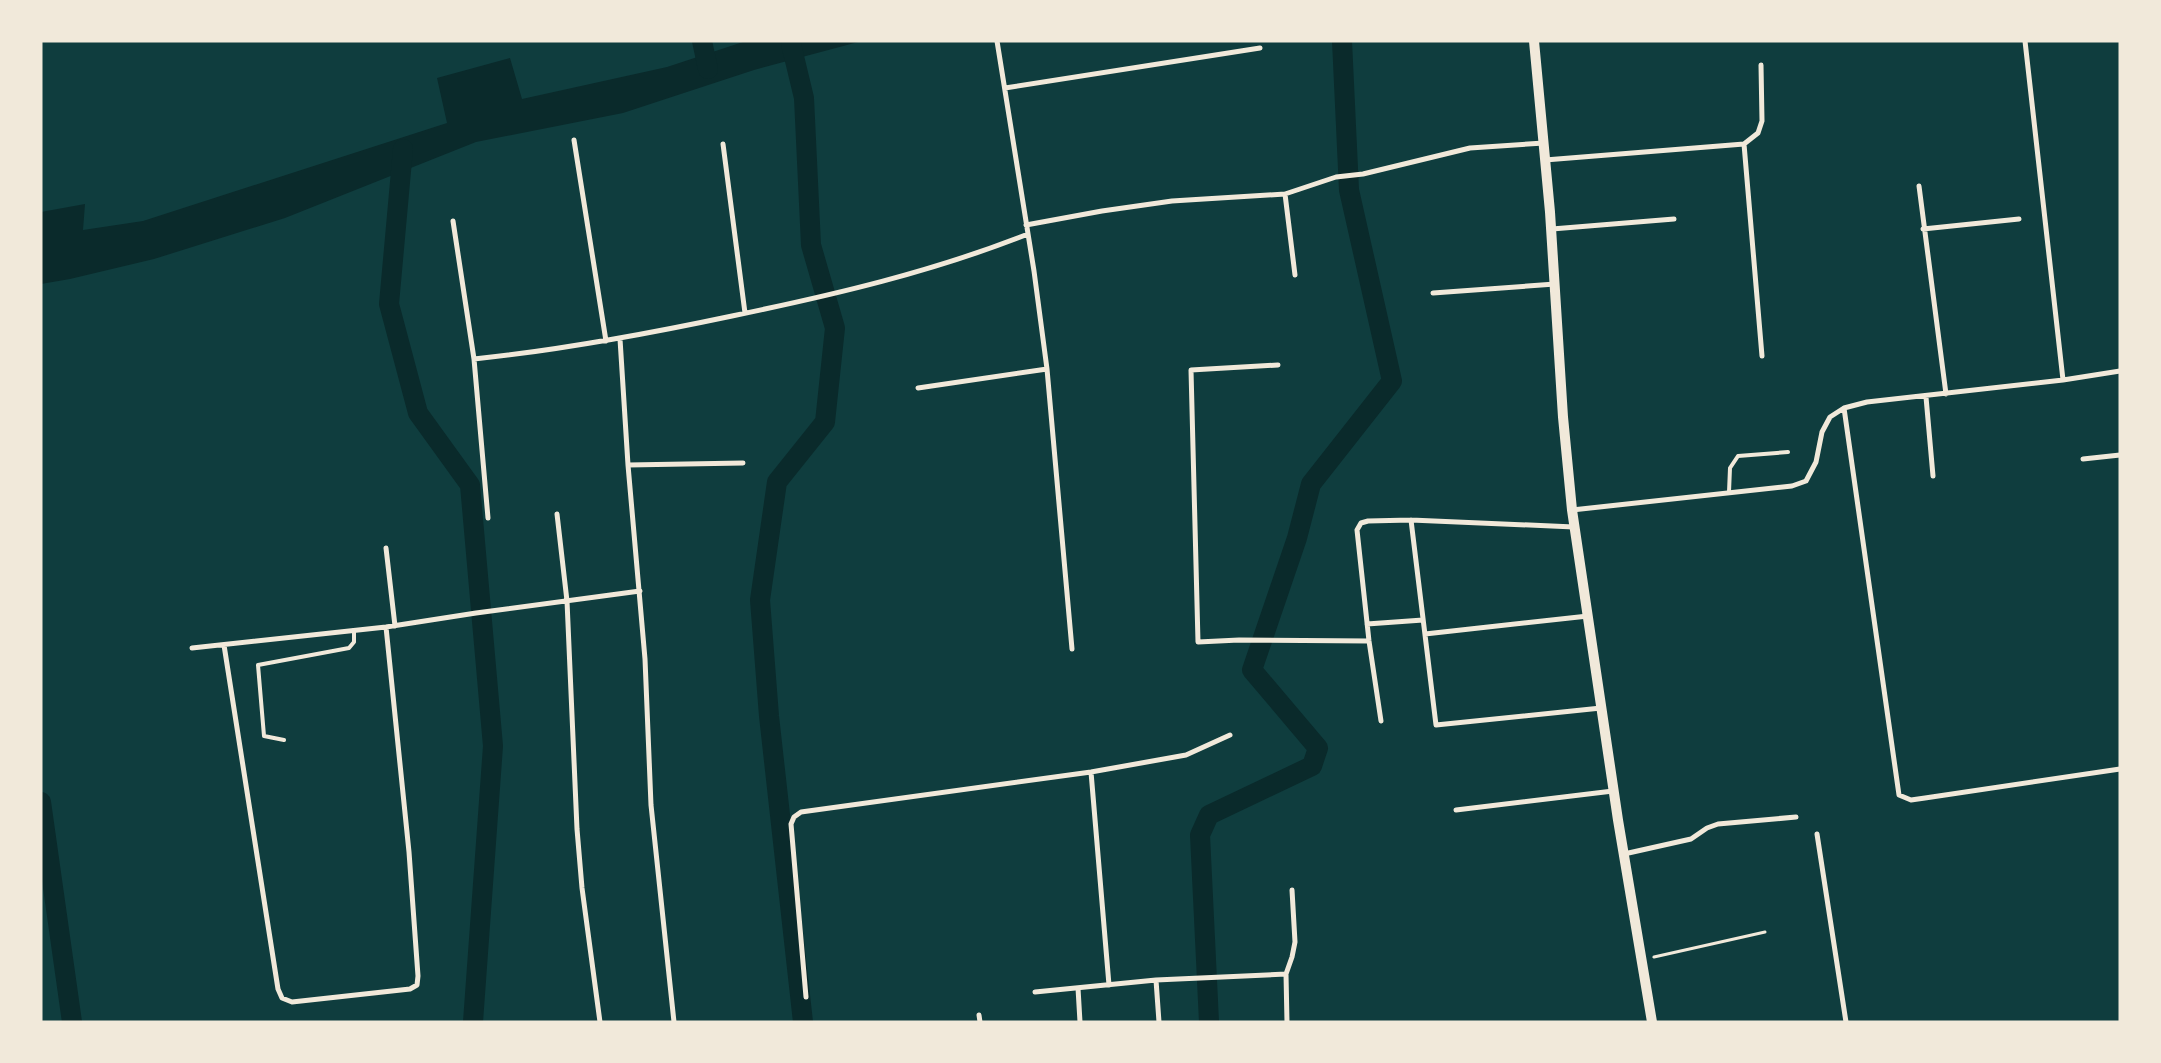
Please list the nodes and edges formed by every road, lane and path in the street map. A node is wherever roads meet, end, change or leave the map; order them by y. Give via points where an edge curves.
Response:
1 (997, 41) edge
2 (1534, 41) edge
3 (2025, 41) edge
4 (1260, 48) dead end
5 (1761, 65) dead end
6 (1006, 88) junction
7 (574, 140) dead end
8 (1544, 143) junction
9 (723, 144) dead end
10 (1744, 144) junction
11 (1545, 160) junction
12 (1918, 186) dead end
13 (1285, 194) junction
14 (1674, 219) dead end
15 (2019, 219) dead end
16 (453, 221) dead end
17 (1026, 225) junction
18 (1923, 229) junction
19 (1551, 230) junction
20 (1028, 234) junction
21 (1295, 275) dead end
22 (1555, 284) junction
23 (1433, 293) dead end
24 (746, 313) junction
25 (620, 339) junction
26 (606, 341) junction
27 (1762, 356) dead end
28 (474, 360) junction
29 (1278, 366) dead end
30 (1046, 369) junction
31 (2120, 371) edge
32 (2063, 380) junction
33 (918, 388) dead end
34 (1946, 394) junction
35 (1926, 397) junction
36 (1844, 408) junction
37 (1788, 452) dead end
38 (2120, 456) edge
39 (2083, 459) dead end
40 (743, 464) dead end
41 (628, 465) junction
42 (1933, 476) dead end
43 (1729, 492) junction
44 (1572, 510) junction
45 (557, 514) dead end
46 (488, 518) dead end
47 (1410, 520) junction
48 (1574, 527) junction
49 (386, 548) dead end
50 (640, 591) junction
51 (567, 601) junction
52 (1588, 616) junction
53 (1423, 620) junction
54 (1367, 624) junction
55 (395, 626) junction
56 (386, 627) junction
57 (354, 630) junction
58 (1425, 634) junction
59 (1369, 641) junction
60 (224, 645) junction
61 (192, 648) dead end
62 (1072, 649) dead end
63 (1601, 708) junction
64 (1381, 720) dead end
65 (1230, 736) dead end
66 (284, 740) dead end
67 (2120, 769) edge
68 (1091, 772) junction
69 (1613, 791) junction
70 (1456, 810) dead end
71 (1796, 817) dead end
72 (1817, 834) dead end
73 (1623, 854) junction
74 (1292, 890) dead end
75 (1765, 932) dead end
76 (1641, 959) junction
77 (1286, 974) junction
78 (1156, 980) junction
79 (1109, 985) junction
80 (1078, 988) junction
81 (1035, 992) dead end
82 (806, 997) dead end
83 (979, 1014) dead end
84 (600, 1022) edge
85 (674, 1022) edge
86 (980, 1022) edge
87 (1080, 1022) edge
88 (1159, 1022) edge
89 (1288, 1022) edge
90 (1652, 1022) edge
91 (1846, 1022) edge

1 - 6 street
2 - 8 main road
3 - 32 street
4 - 6 street
5 - 10 street via 1762,121 1758,133
6 - 17 street
7 - 26 street
8 - 11 main road
8 - 13 street via 1470,148 1363,174 1336,177
9 - 24 street
10 - 11 street
10 - 27 street
11 - 19 main road
12 - 18 street
13 - 17 street via 1172,201
13 - 21 street
14 - 19 street
15 - 18 street
16 - 28 street
17 - 20 street
18 - 34 street
19 - 22 main road
20 - 24 street via 988,250 856,289
20 - 30 street
22 - 23 street
22 - 44 main road
24 - 25 street
25 - 26 street
25 - 41 street
26 - 28 street
28 - 46 street
29 - 59 street via 1191,370 1198,642
30 - 33 street
30 - 62 street
31 - 32 street
32 - 34 street
34 - 35 street
35 - 36 street via 1867,402
35 - 42 street
36 - 43 street via 1830,417 1822,432 1816,462 1806,481 1792,486
36 - 67 street via 1899,795 1911,800
37 - 43 lane via 1738,456 1730,468
38 - 39 street
40 - 41 street
41 - 50 street
43 - 44 street
44 - 48 main road
45 - 51 street
47 - 48 street
47 - 53 street
47 - 54 street via 1368,521 1361,523 1357,530
48 - 52 main road
49 - 55 street
50 - 51 street
50 - 85 street via 651,805
51 - 55 street
51 - 84 street via 577,829
52 - 58 street
52 - 63 main road
53 - 54 street
53 - 58 street
54 - 59 street
55 - 56 street
56 - 57 street
56 - 60 street via 418,976 416,985 410,989 292,1002 282,998
57 - 60 street
57 - 66 lane via 354,642 349,648 258,665 264,736
58 - 63 street via 1436,725
59 - 64 street
60 - 61 street
63 - 69 main road
65 - 68 street via 1186,755
68 - 79 street
68 - 82 street via 800,812 791,824
69 - 70 street
69 - 73 main road
71 - 73 street via 1718,824 1691,839
72 - 91 street
73 - 76 main road
74 - 77 street via 1295,942
75 - 76 path
76 - 90 main road
77 - 78 street
77 - 89 street
78 - 79 street
78 - 88 street
79 - 80 street
80 - 81 street
80 - 87 street
83 - 86 street

